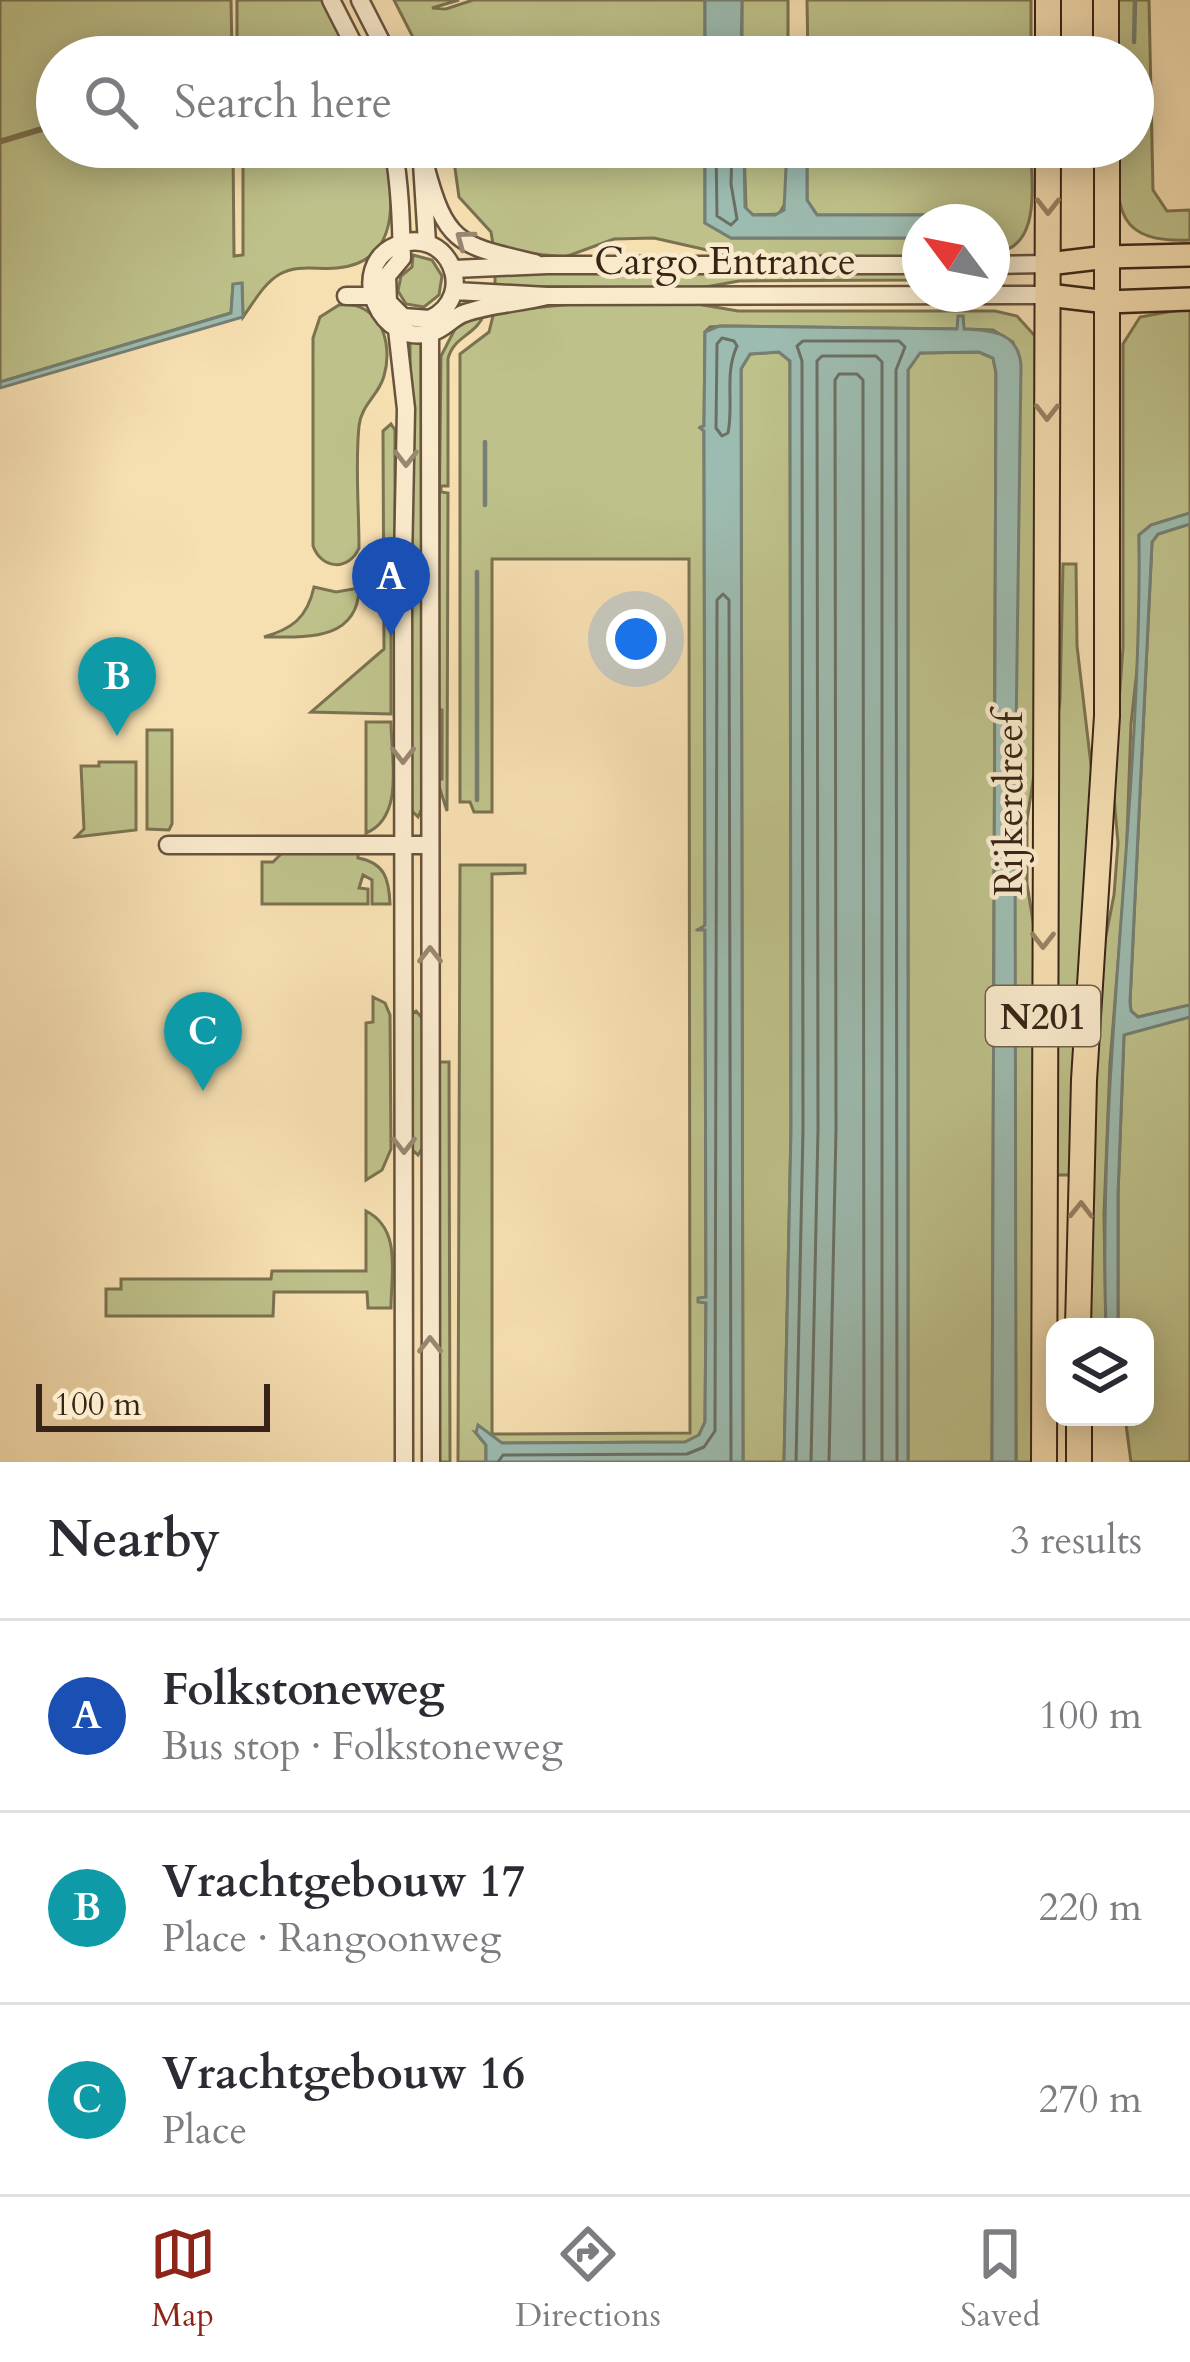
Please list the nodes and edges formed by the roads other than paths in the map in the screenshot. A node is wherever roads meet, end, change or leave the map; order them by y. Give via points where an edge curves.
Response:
1 (331, 0) edge
2 (360, 0) edge
3 (1048, 0) edge
4 (1106, 0) edge
5 (349, 36) edge
6 (378, 36) edge
7 (1048, 36) edge
8 (1106, 36) edge
9 (395, 168) edge
10 (424, 168) edge
11 (427, 168) edge
12 (1048, 168) edge
13 (1106, 168) edge
14 (427, 243) junction
15 (402, 244) junction
16 (1190, 255) edge
17 (1107, 257) junction
18 (1048, 264) junction
19 (902, 265) edge
20 (1010, 265) edge
21 (548, 266) junction
22 (454, 269) junction
23 (454, 291) junction
24 (1048, 295) junction
25 (346, 296) dead end
26 (372, 296) junction
27 (547, 296) junction
28 (1190, 299) edge
29 (1107, 302) junction
30 (430, 326) junction
31 (397, 329) junction
32 (403, 844) junction
33 (168, 845) dead end
34 (430, 845) junction
35 (1078, 1318) edge
36 (1079, 1426) edge
37 (404, 1462) edge
38 (430, 1462) edge
39 (1044, 1462) edge
40 (1079, 1462) edge

1 - 5 street
2 - 6 street
3 - 7 highway
4 - 8 highway
9 - 15 street
10 - 14 street
21 -> 11 street, Cargo Entrance via 460,239 441,217
12 -> 18 highway, Rijkerdreef / N201
13 - 17 highway, N201
14 - 15 street
14 - 22 street
15 - 26 street via 376,267
15 - 30 street via 387,276 388,302
16 - 17 main road
17 - 18 main road
17 - 29 highway, N201
18 - 20 street
18 - 24 highway, Rijkerdreef / N201
19 - 21 street, Cargo Entrance
21 - 22 street, Cargo Entrance
22 - 23 street
23 - 27 street, Cargo Entrance
23 - 30 street
24 - 27 street, Cargo Entrance
24 - 29 main road, Cargo Entrance
24 -> 39 highway, Rijkerdreef / N201
25 - 26 street
26 - 31 street
27 - 30 street, Cargo Entrance
28 - 29 main road, Cargo Entrance
35 -> 29 highway, N201 via 1107,716
30 - 31 street via 411,334
30 - 34 street
31 -> 32 street via 406,420
32 - 33 street
32 - 34 street
32 -> 37 street
38 -> 34 street
36 - 40 highway

